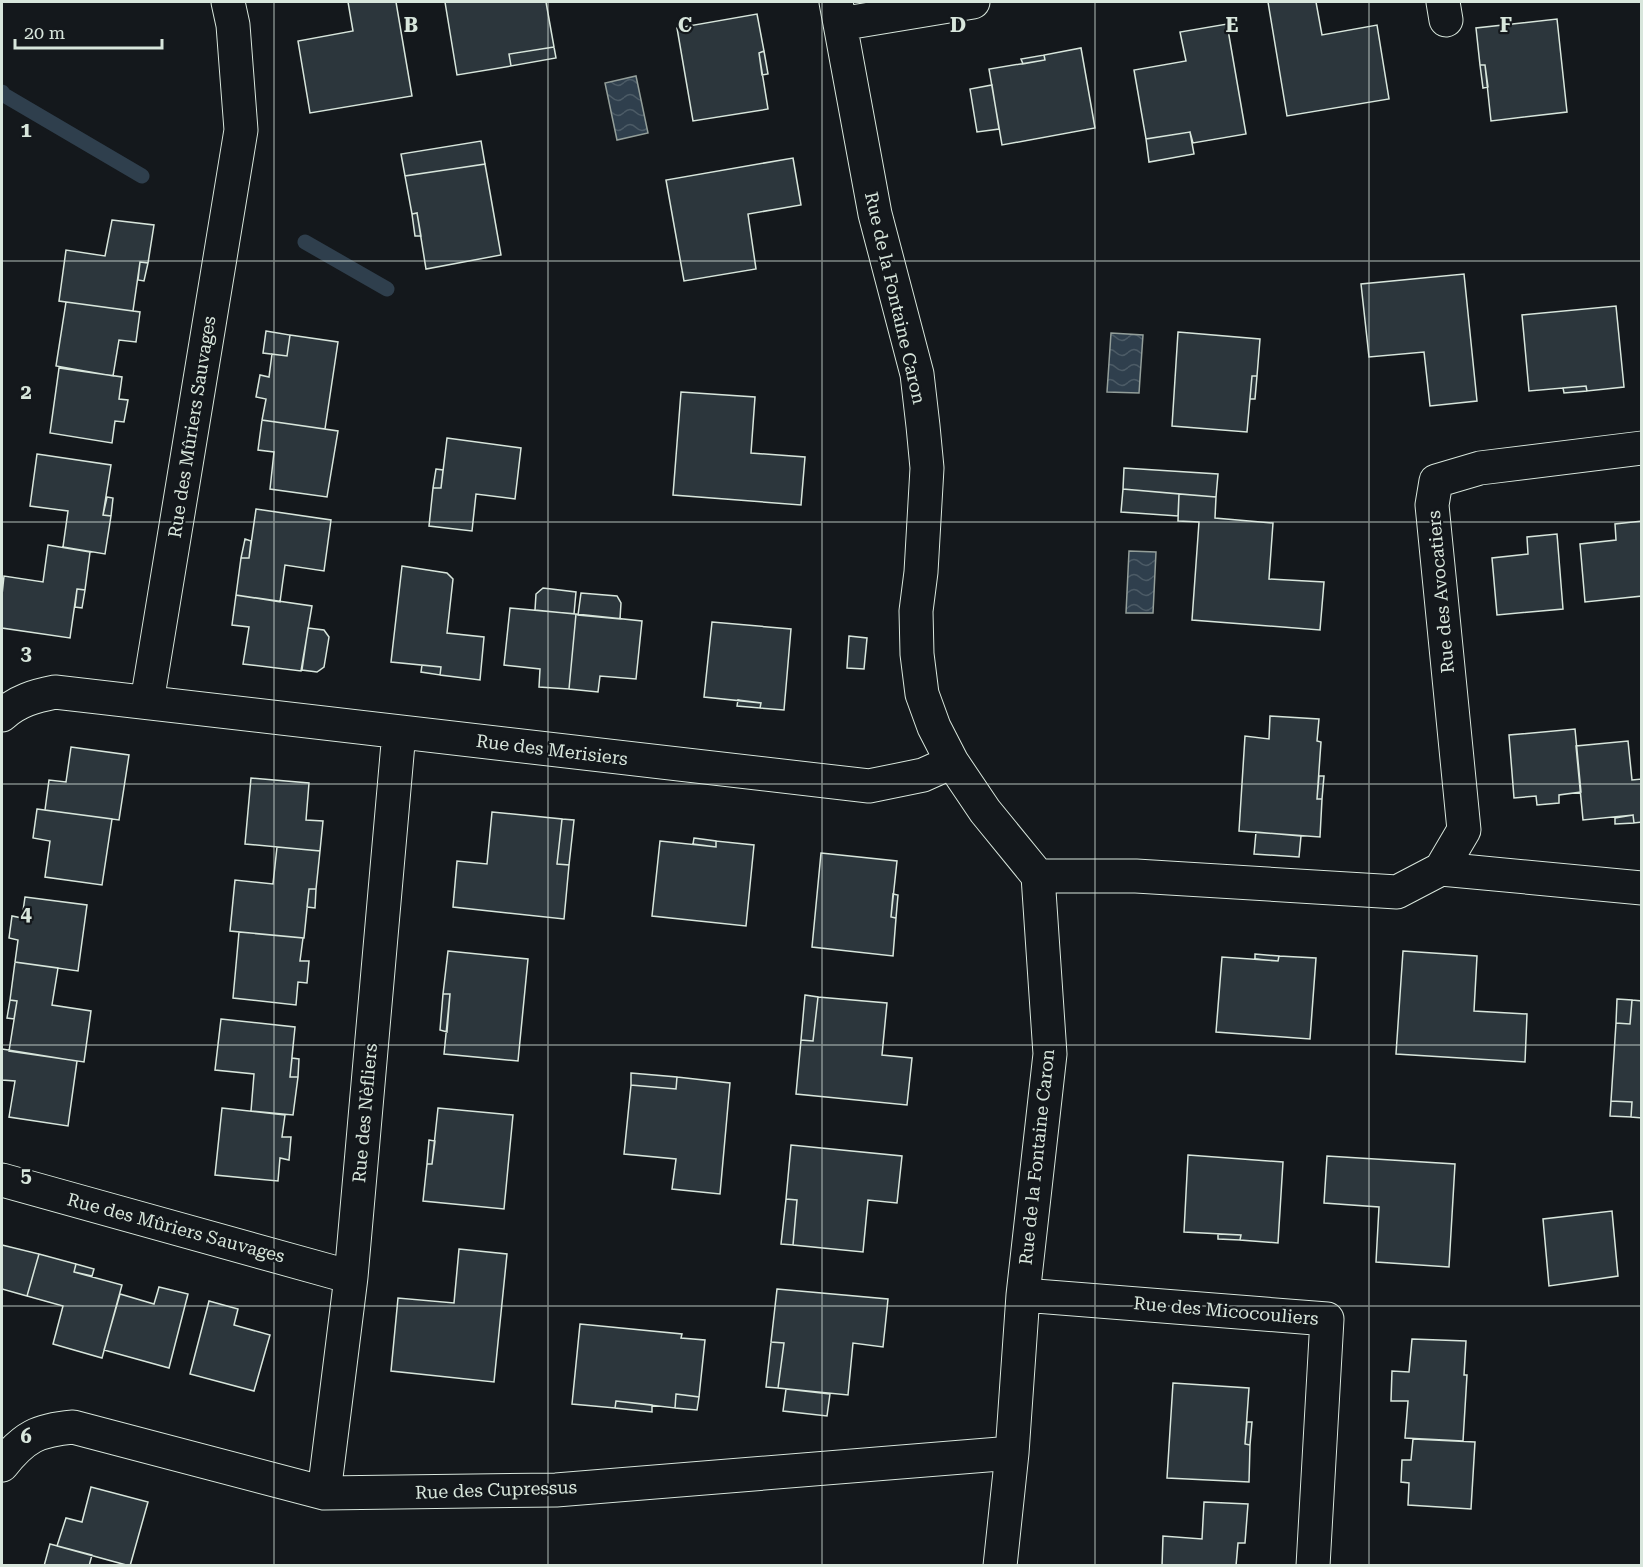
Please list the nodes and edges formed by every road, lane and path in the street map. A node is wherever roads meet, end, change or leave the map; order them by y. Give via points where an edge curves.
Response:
1 (228, 2) edge
2 (973, 2) edge
3 (838, 13) edge
4 (1641, 448) edge
5 (147, 702) junction
6 (2, 715) edge
7 (399, 732) junction
8 (952, 762) junction
9 (1441, 869) junction
10 (1038, 876) junction
11 (1641, 888) edge
12 (2, 1180) edge
13 (351, 1277) junction
14 (1023, 1295) junction
15 (1012, 1453) junction
16 (2, 1465) edge
17 (324, 1493) junction
18 (1000, 1566) edge
19 (1313, 1566) edge

1 - 5 street, Rue des Mûriers Sauvages via 241,130
2 - 3 street
3 - 8 street, Rue de la Fontaine Caron via 875,214 917,374 927,468 916,611 917,654 922,694
4 - 9 street, Rue des Avocatiers via 1480,468 1436,481 1432,505 1464,830
5 - 6 street via 55,692 32,697
5 - 7 street, Rue des Merisiers
7 - 8 street, Rue des Merisiers via 869,786 923,775
7 - 13 street, Rue des Nèfliers
8 - 10 street, Rue de la Fontaine Caron via 985,811
9 - 10 street via 1397,892 1136,876
9 - 11 street
10 - 14 street, Rue de la Fontaine Caron via 1050,1054
12 - 13 street, Rue des Mûriers Sauvages
13 - 17 street, Rue des Nèfliers
14 - 15 street, Rue de la Fontaine Caron
14 - 19 street, Rue des Micocouliers via 1328,1319
15 - 17 street, Rue des Cupressus via 556,1490
15 - 18 street, Rue de la Fontaine Caron
16 - 17 street, Rue des Cupressus via 14,1449 33,1435 74,1427

